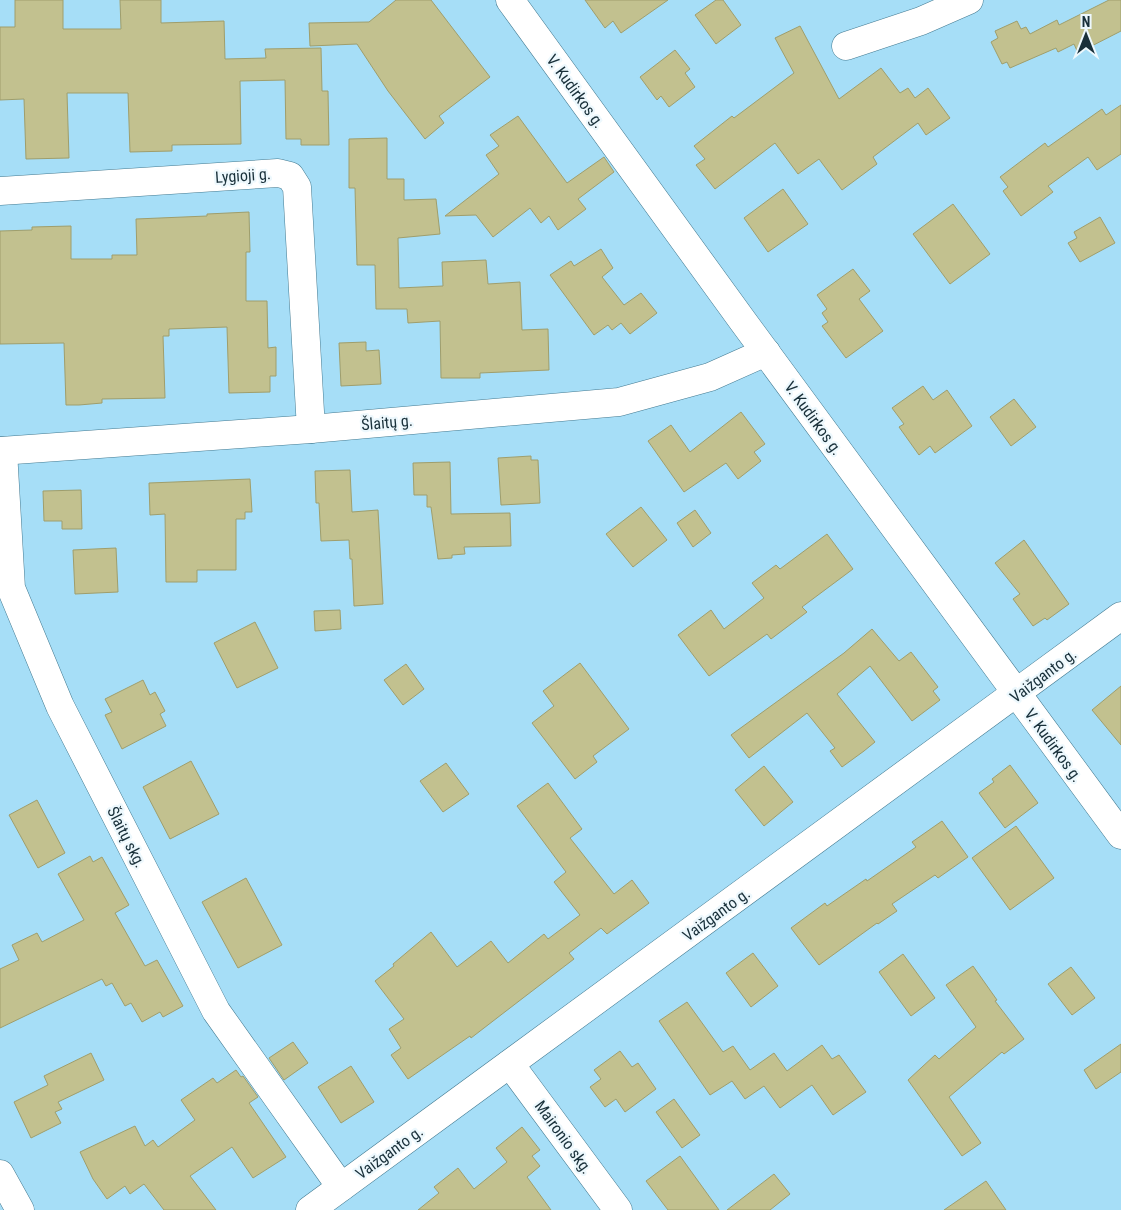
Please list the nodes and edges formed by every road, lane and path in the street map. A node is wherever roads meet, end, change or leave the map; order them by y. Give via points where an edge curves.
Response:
1 (510, 0) edge
2 (969, 0) edge
3 (846, 46) dead end
4 (0, 191) edge
5 (766, 352) junction
6 (311, 429) junction
7 (1, 451) edge
8 (1121, 616) edge
9 (1017, 694) junction
10 (1121, 835) edge
11 (510, 1064) junction
12 (0, 1174) edge
13 (341, 1187) junction
14 (20, 1210) edge
15 (310, 1210) edge
16 (618, 1210) edge

1 - 5 street, V. Kudirkos g.
2 - 3 street via 921,21
4 - 6 street, Lygioji g. via 278,173 290,176 297,187
5 - 6 street, Šlaitų g. via 710,377 619,402
5 - 9 street, V. Kudirkos g.
6 - 7 street, Šlaitų g.
7 - 13 street, Šlaitų skg. via 11,588 60,706 216,1011
8 - 9 street, Vaižganto g.
9 - 10 street, V. Kudirkos g.
9 - 11 street, Vaižganto g.
11 - 13 street, Vaižganto g.
11 - 16 street, Maironio skg.
12 - 14 street
13 - 15 street, Vaižganto g.

